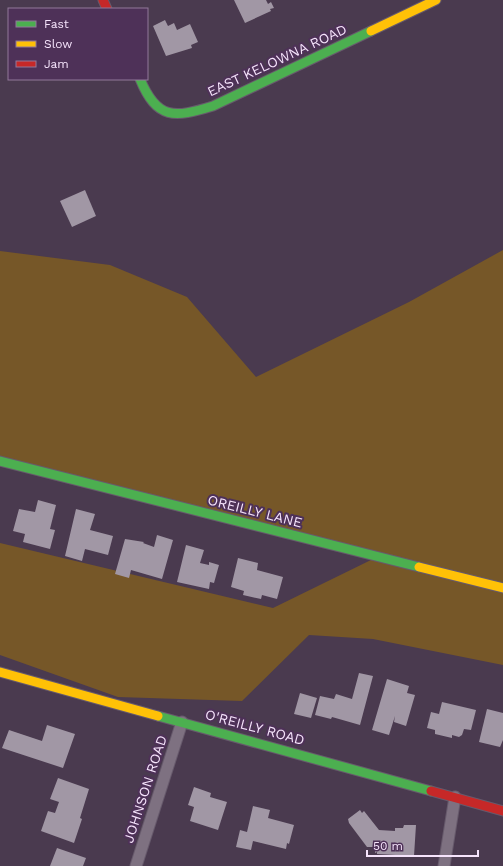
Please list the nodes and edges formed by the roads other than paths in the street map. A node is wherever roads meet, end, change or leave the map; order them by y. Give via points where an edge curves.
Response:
1 (436, 0) edge
2 (140, 80) edge
3 (0, 461) edge
4 (503, 588) edge
5 (0, 672) edge
6 (182, 722) junction
7 (455, 797) junction
8 (503, 811) edge
9 (136, 866) edge
10 (444, 866) edge

1 - 2 street, EAST KELOWNA ROAD via 213,106 191,113 167,114 150,101
3 - 4 street, OREILLY LANE
5 - 6 street, O'REILLY ROAD
6 - 7 street, O'REILLY ROAD
6 - 9 street, JOHNSON ROAD
7 - 8 street, O'REILLY ROAD
7 - 10 street

